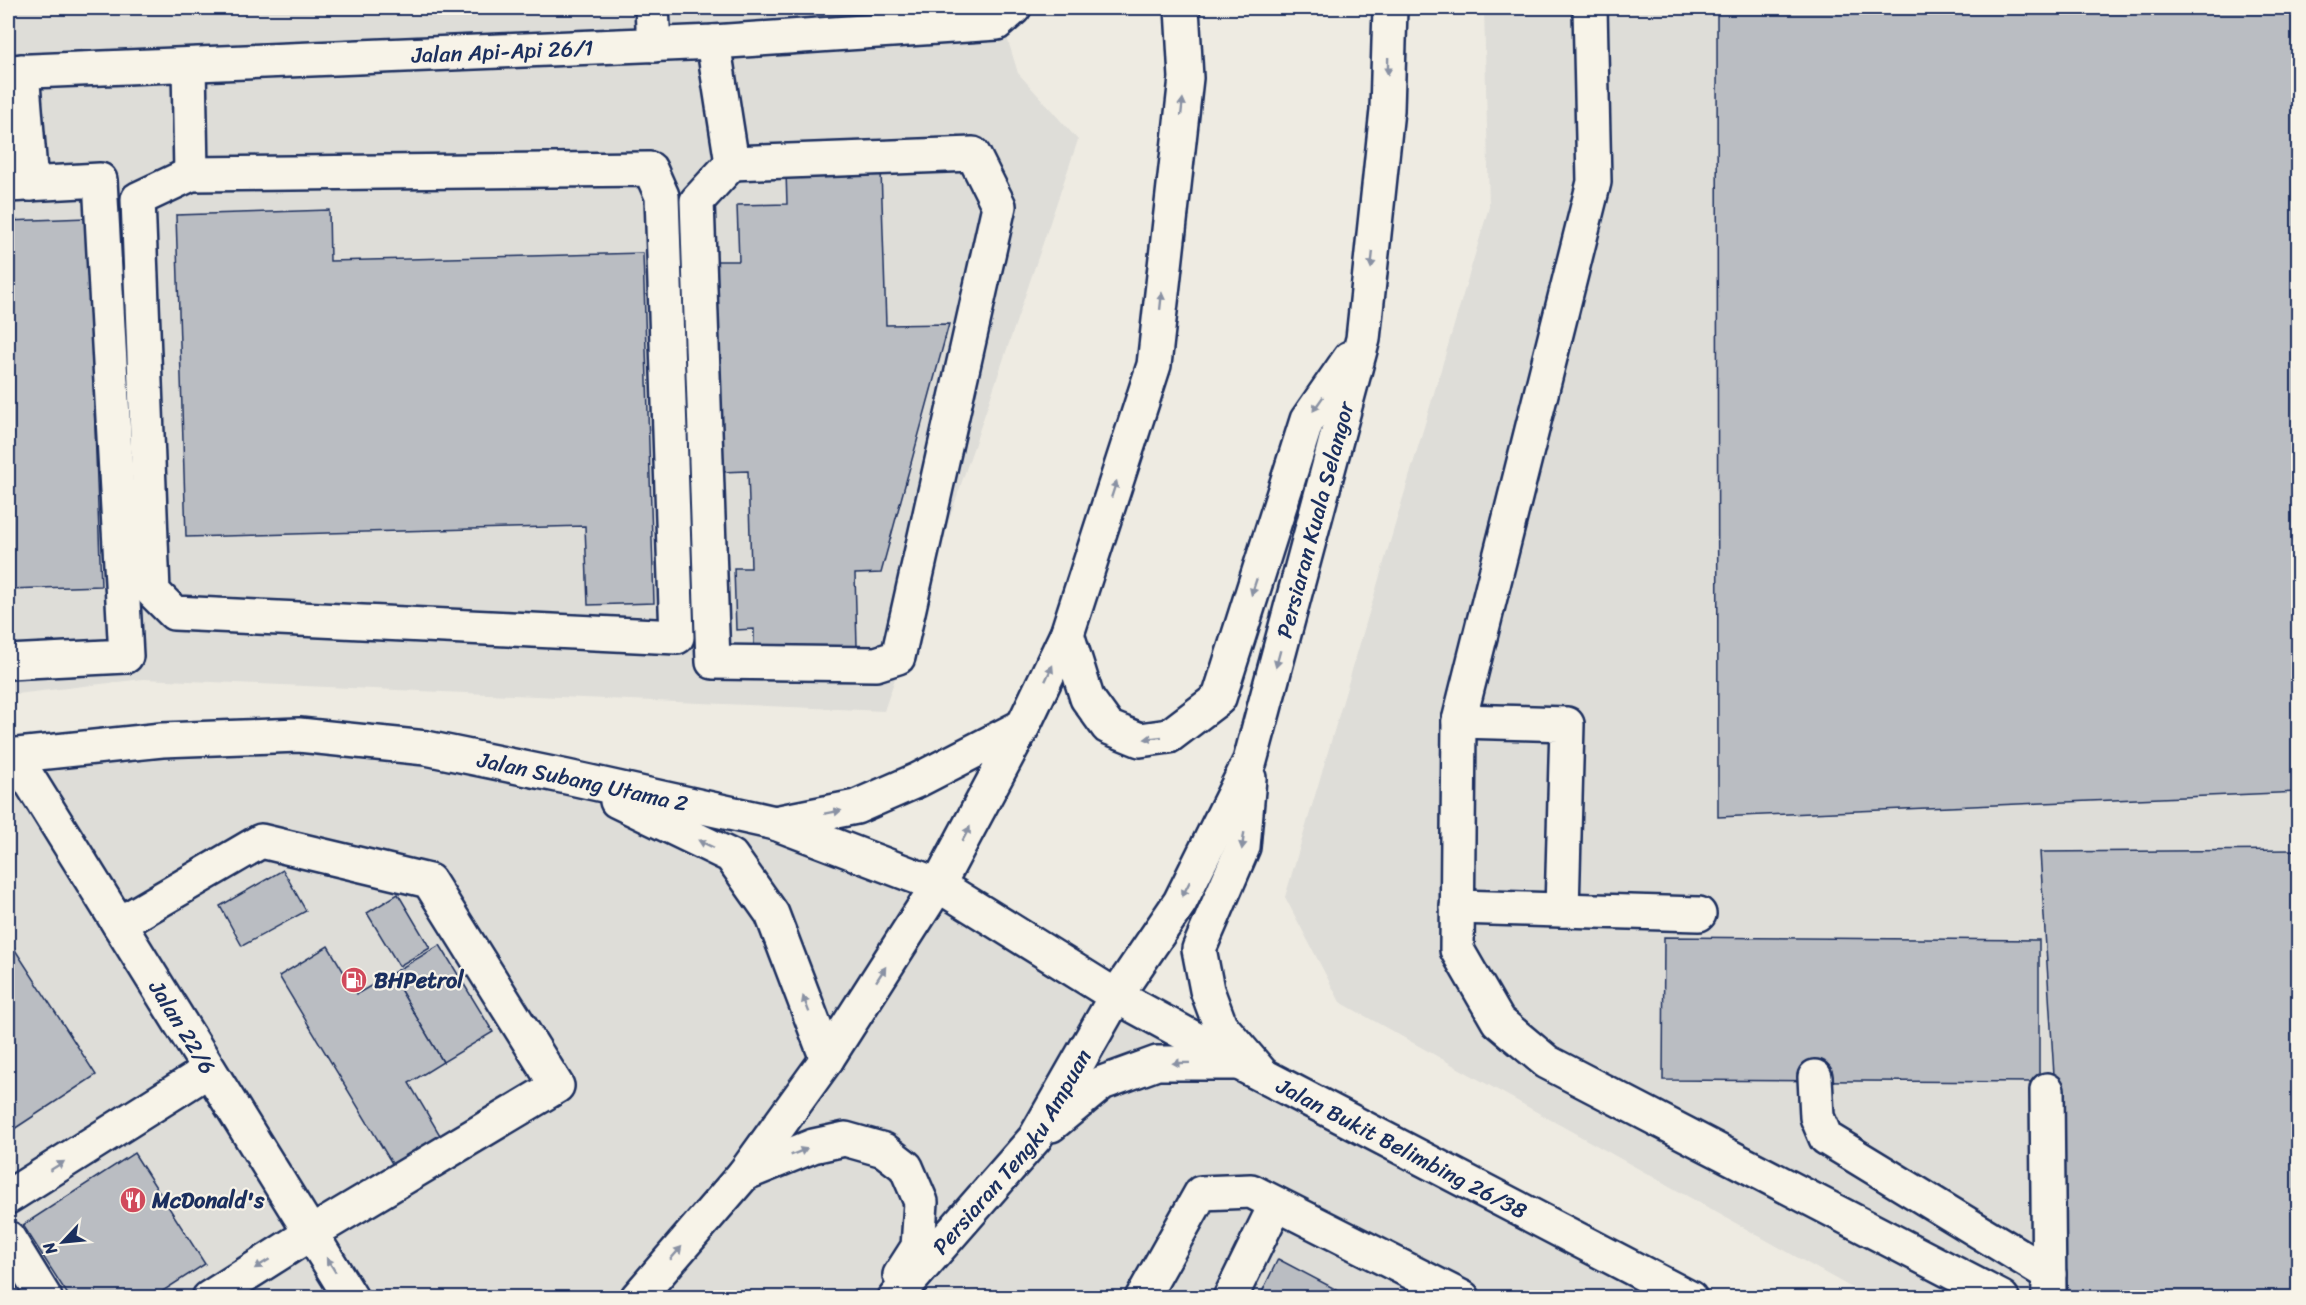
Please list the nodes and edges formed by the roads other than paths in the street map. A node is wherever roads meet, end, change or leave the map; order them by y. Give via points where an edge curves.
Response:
1 (652, 8) edge
2 (1182, 8) edge
3 (1390, 8) edge
4 (1590, 8) edge
5 (1006, 15) edge
6 (713, 42) junction
7 (654, 45) junction
8 (189, 65) junction
9 (15, 72) edge
10 (732, 163) junction
11 (191, 174) junction
12 (19, 184) edge
13 (1363, 339) junction
14 (1067, 634) junction
15 (8, 662) edge
16 (1459, 721) junction
17 (1023, 726) junction
18 (11, 755) edge
19 (1250, 761) junction
20 (567, 777) junction
21 (776, 824) junction
22 (938, 885) junction
23 (1457, 907) junction
24 (1562, 910) junction
25 (1699, 914) dead end
26 (119, 924) junction
27 (1116, 996) junction
28 (827, 1059) junction
29 (1250, 1068) junction
30 (209, 1070) junction
31 (1815, 1077) dead end
32 (2047, 1090) dead end
33 (1035, 1138) junction
34 (744, 1174) junction
35 (8, 1197) edge
36 (1276, 1204) junction
37 (311, 1233) junction
38 (8, 1238) edge
39 (2049, 1286) edge
40 (45, 1298) edge
41 (209, 1298) edge
42 (351, 1298) edge
43 (637, 1298) edge
44 (885, 1298) edge
45 (895, 1298) edge
46 (1142, 1298) edge
47 (1230, 1298) edge
48 (1463, 1298) edge
49 (1690, 1298) edge
50 (2002, 1298) edge

1 - 7 main road
14 -> 2 main road via 1154,365 1186,78
3 -> 13 main road, Persiaran Kuala Selangor via 1387,110
4 - 16 main road via 1594,182
5 - 6 main road, Jalan Api-Api 26/1
6 - 7 main road, Jalan Api-Api 26/1
6 - 10 main road
7 - 8 main road, Jalan Api-Api 26/1
8 - 9 main road, Jalan Api-Api 26/1
8 - 11 main road
9 - 12 main road
10 - 10 main road via 697,201 713,662 876,664 898,657 999,206 973,153
11 - 11 main road via 650,170 662,196 677,637 174,613 153,592 138,199
12 - 15 main road via 100,180 126,656
13 -> 14 main road via 1307,420 1218,698 1169,736 1140,740 1108,727 1087,698
13 -> 19 main road, Persiaran Kuala Selangor
17 -> 14 main road
16 - 23 main road
16 - 24 main road via 1567,724
21 -> 17 main road via 856,807
22 -> 17 main road
18 - 20 main road, Jalan Subang Utama 2 via 162,740 299,735 426,748
18 - 26 main road, Jalan 22/6
19 -> 27 main road, Persiaran Kuala Selangor via 1180,902
19 -> 29 main road via 1243,847 1199,949 1207,990 1220,1025
20 - 21 main road, Jalan Subang Utama 2
28 -> 20 main road via 772,914 731,856
21 - 22 main road, Jalan Subang Utama 2
22 - 27 main road, Jalan Subang Utama 2
28 -> 22 main road
23 - 24 main road
23 - 50 main road via 1457,950 1492,1011 1498,1021 1547,1062
24 - 25 main road
26 - 30 main road, Jalan 22/6
26 - 37 main road via 261,841 429,881 557,1086
27 - 29 main road, Jalan Bukit Belimbing 26/38
27 - 33 main road, Persiaran Tengku Ampuan
28 - 34 main road
29 -> 33 main road via 1157,1063 1102,1083
29 - 49 main road, Jalan Bukit Belimbing 26/38
35 -> 30 main road
30 - 37 main road, Jalan 22/6
31 - 39 main road via 1817,1117 1826,1138
32 - 39 main road
33 - 45 main road, Persiaran Tengku Ampuan
43 -> 34 main road
34 -> 44 main road via 813,1146 845,1138 884,1150 906,1167 921,1202 918,1247
36 - 46 main road via 1251,1191 1201,1192
36 - 47 main road
36 - 48 main road
37 -> 41 main road
42 -> 37 main road, Jalan 22/6
38 - 40 main road

